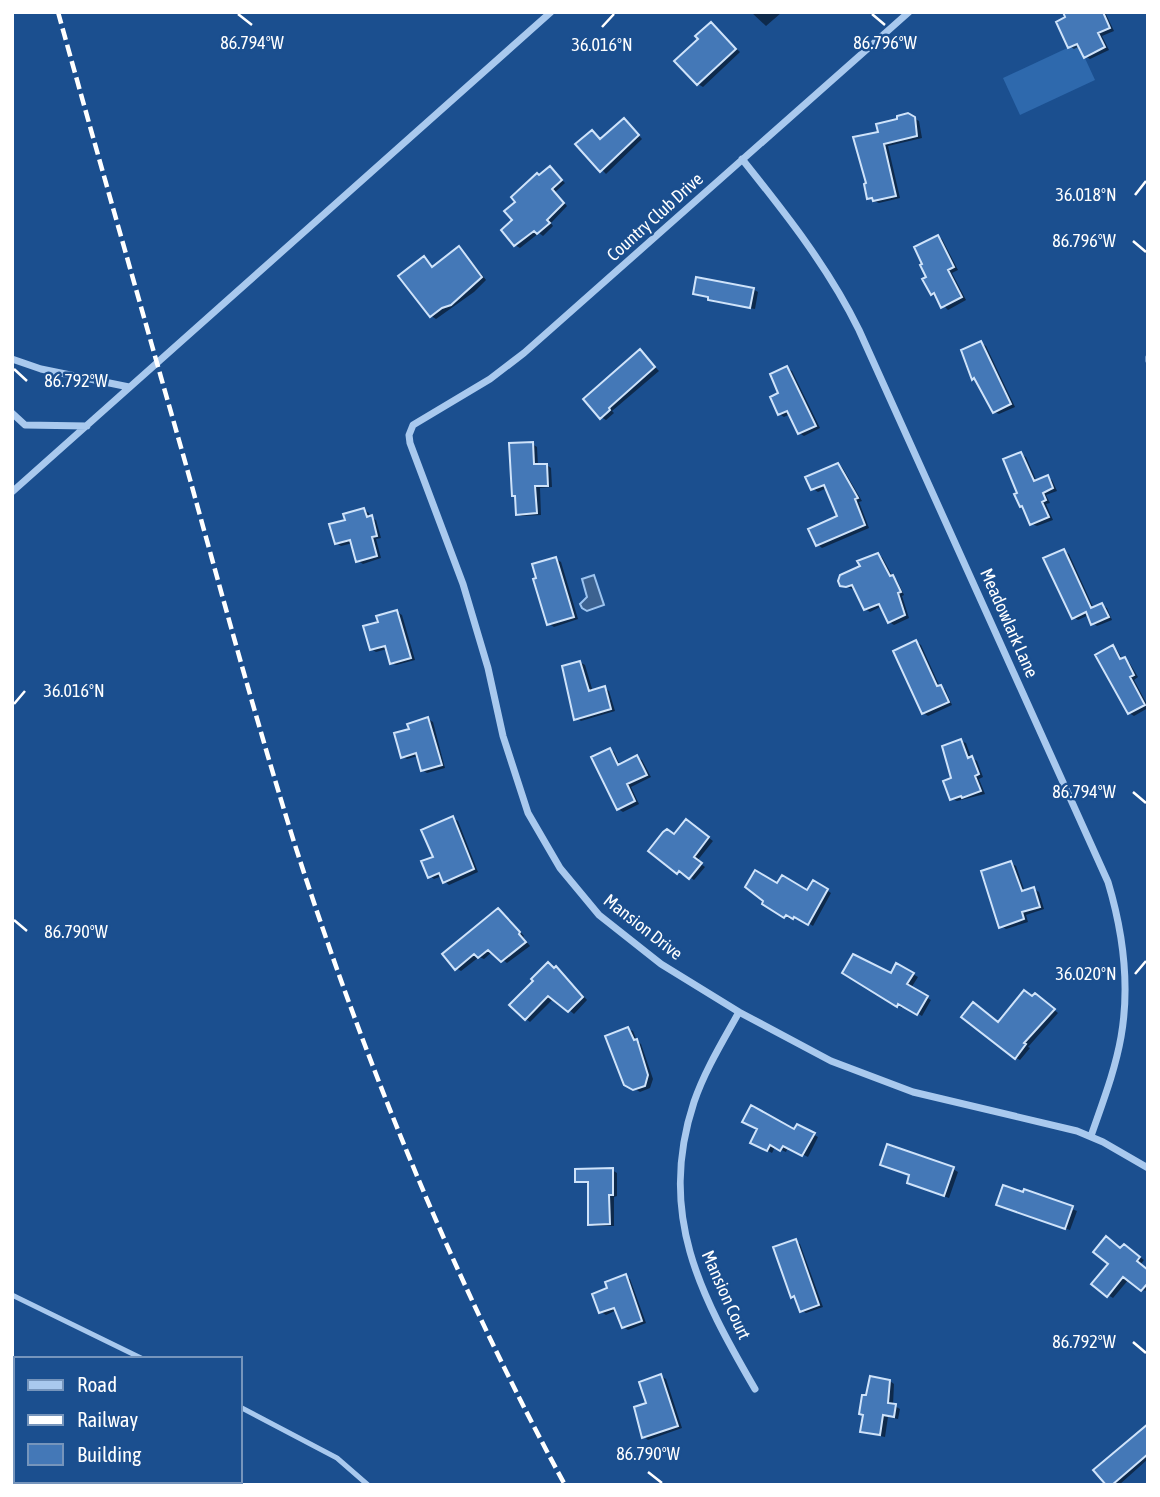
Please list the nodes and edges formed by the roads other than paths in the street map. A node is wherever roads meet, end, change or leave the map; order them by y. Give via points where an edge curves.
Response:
1 (551, 12) edge
2 (909, 12) edge
3 (742, 159) junction
4 (12, 359) edge
5 (129, 387) junction
6 (12, 413) edge
7 (88, 426) junction
8 (410, 429) joint
9 (12, 492) edge
10 (739, 1012) junction
11 (1091, 1136) junction
12 (1148, 1168) edge
13 (12, 1295) edge
14 (139, 1357) edge
15 (755, 1388) dead end
16 (242, 1409) edge
17 (368, 1485) edge

1 - 5 street
2 - 3 street, Country Club Drive
3 - 8 street, Country Club Drive via 513,363
3 - 11 street, Meadowlark Lane via 807,242 854,319 1108,882 1119,922 1124,1010 1121,1041
4 - 5 street
5 - 7 street
6 - 7 street via 25,425
7 - 9 street
8 - 10 street, Mansion Drive via 415,458 463,584 513,771 536,830 560,869 598,915 661,964
10 - 11 street, Mansion Drive via 879,1081
10 - 15 street, Mansion Court via 694,1102 682,1161 681,1204 696,1273
11 - 12 street, Mansion Drive
13 - 14 lane
16 - 17 lane via 337,1458

